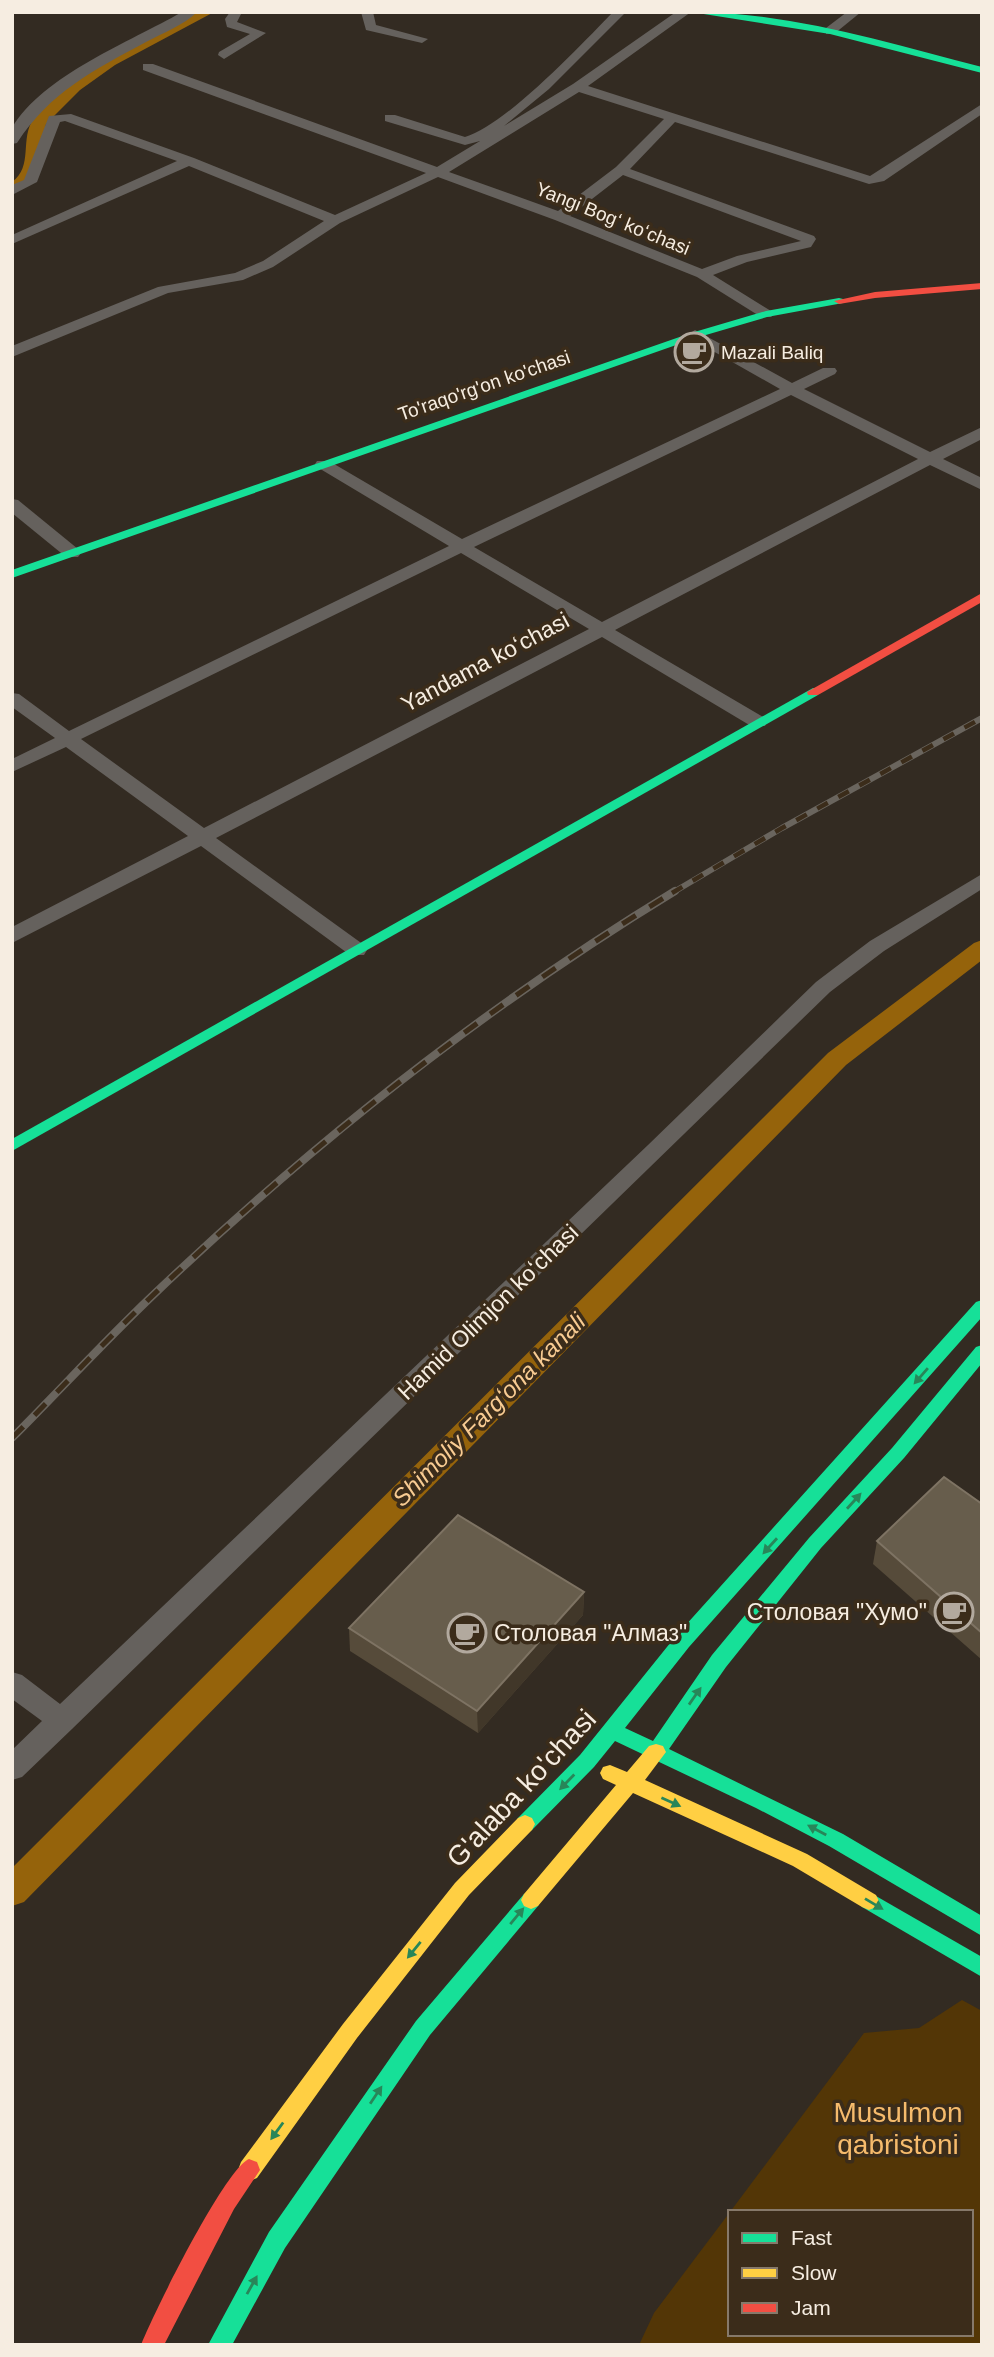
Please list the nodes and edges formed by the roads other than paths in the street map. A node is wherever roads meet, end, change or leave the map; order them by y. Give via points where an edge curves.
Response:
1 (191, 12) edge
2 (236, 12) edge
3 (367, 12) edge
4 (620, 12) edge
5 (685, 12) edge
6 (695, 12) edge
7 (855, 12) edge
8 (830, 31) junction
9 (422, 39) dead end
10 (225, 55) dead end
11 (148, 67) dead end
12 (982, 70) edge
13 (578, 88) junction
14 (982, 108) edge
15 (390, 118) dead end
16 (671, 119) junction
17 (14, 130) edge
18 (189, 161) junction
19 (621, 170) junction
20 (439, 172) junction
21 (12, 191) edge
22 (560, 216) junction
23 (335, 220) junction
24 (12, 240) edge
25 (702, 275) junction
26 (982, 286) edge
27 (766, 314) junction
28 (695, 335) junction
29 (12, 352) edge
30 (829, 371) dead end
31 (792, 389) junction
32 (982, 432) edge
33 (932, 458) junction
34 (323, 464) junction
35 (982, 485) edge
36 (12, 504) edge
37 (460, 547) junction
38 (72, 553) junction
39 (12, 574) edge
40 (982, 597) edge
41 (600, 629) junction
42 (12, 698) edge
43 (758, 722) junction
44 (68, 740) junction
45 (12, 766) edge
46 (201, 838) junction
47 (982, 880) edge
48 (12, 936) edge
49 (357, 950) junction
50 (12, 1146) edge
51 (982, 1306) edge
52 (982, 1351) edge
53 (942, 1352) junction
54 (970, 1365) junction
55 (12, 1683) edge
56 (62, 1721) junction
57 (612, 1731) junction
58 (656, 1752) junction
59 (587, 1761) junction
60 (12, 1768) edge
61 (629, 1783) junction
62 (982, 1927) edge
63 (982, 1968) edge
64 (152, 2345) edge
65 (219, 2345) edge

1 - 17 street via 63,84
2 - 10 street via 231,24 260,33
3 - 9 street via 370,27
4 - 15 street via 528,100 476,141
5 - 13 street
6 - 8 main road
7 - 8 street
8 - 12 main road
11 - 20 street
13 - 16 street
13 - 20 street
14 - 16 street via 879,178 869,180
16 - 19 street
18 - 21 street via 82,121 54,119 30,181
18 - 23 street
18 - 24 street
19 - 22 street
19 - 25 street via 809,239 806,244 742,259
20 - 22 street, Yangi Bogʻ koʻchasi
20 - 23 street
22 - 25 street, Yangi Bogʻ koʻchasi
23 - 29 street via 268,264 238,277 163,290
25 - 27 street, Yangi Bogʻ koʻchasi
26 - 27 main road, To'raqo'rg'on ko'chasi via 875,295
27 - 28 main road, To'raqo'rg'on ko'chasi
28 - 31 street
28 - 34 main road, To'raqo'rg'on ko'chasi
30 - 31 street
31 - 33 street
31 - 37 street
32 - 33 street, Yandama koʻchasi
33 - 35 street
33 - 41 street, Yandama koʻchasi
34 - 37 street
34 - 38 main road, To'raqo'rg'on ko'chasi
36 - 38 street
37 - 41 street
37 - 44 street
38 - 39 main road, To'raqo'rg'on ko'chasi
40 - 43 main road
41 - 43 street
41 - 46 street, Yandama koʻchasi
42 - 44 street
43 - 49 main road
44 - 45 street
44 - 46 street
46 - 48 street, Yandama koʻchasi
46 - 49 street
47 - 56 street, Hamid Olimjon koʻchasi via 877,946 823,987
49 - 50 main road
51 - 53 main road, G'alaba ko'chasi
52 - 54 main road
53 - 54 main road
53 -> 57 main road, G'alaba ko'chasi via 682,1642
58 -> 54 main road via 719,1661
55 - 56 street
56 - 60 street, Hamid Olimjon koʻchasi
57 - 58 main road
57 - 59 main road, G'alaba ko'chasi
58 - 61 main road
62 -> 58 main road via 763,1801
59 - 61 main road
59 -> 64 main road, G'alaba ko'chasi via 462,1889 349,2031 226,2201
61 -> 63 main road via 800,1860
65 -> 61 main road via 277,2240 422,2028

